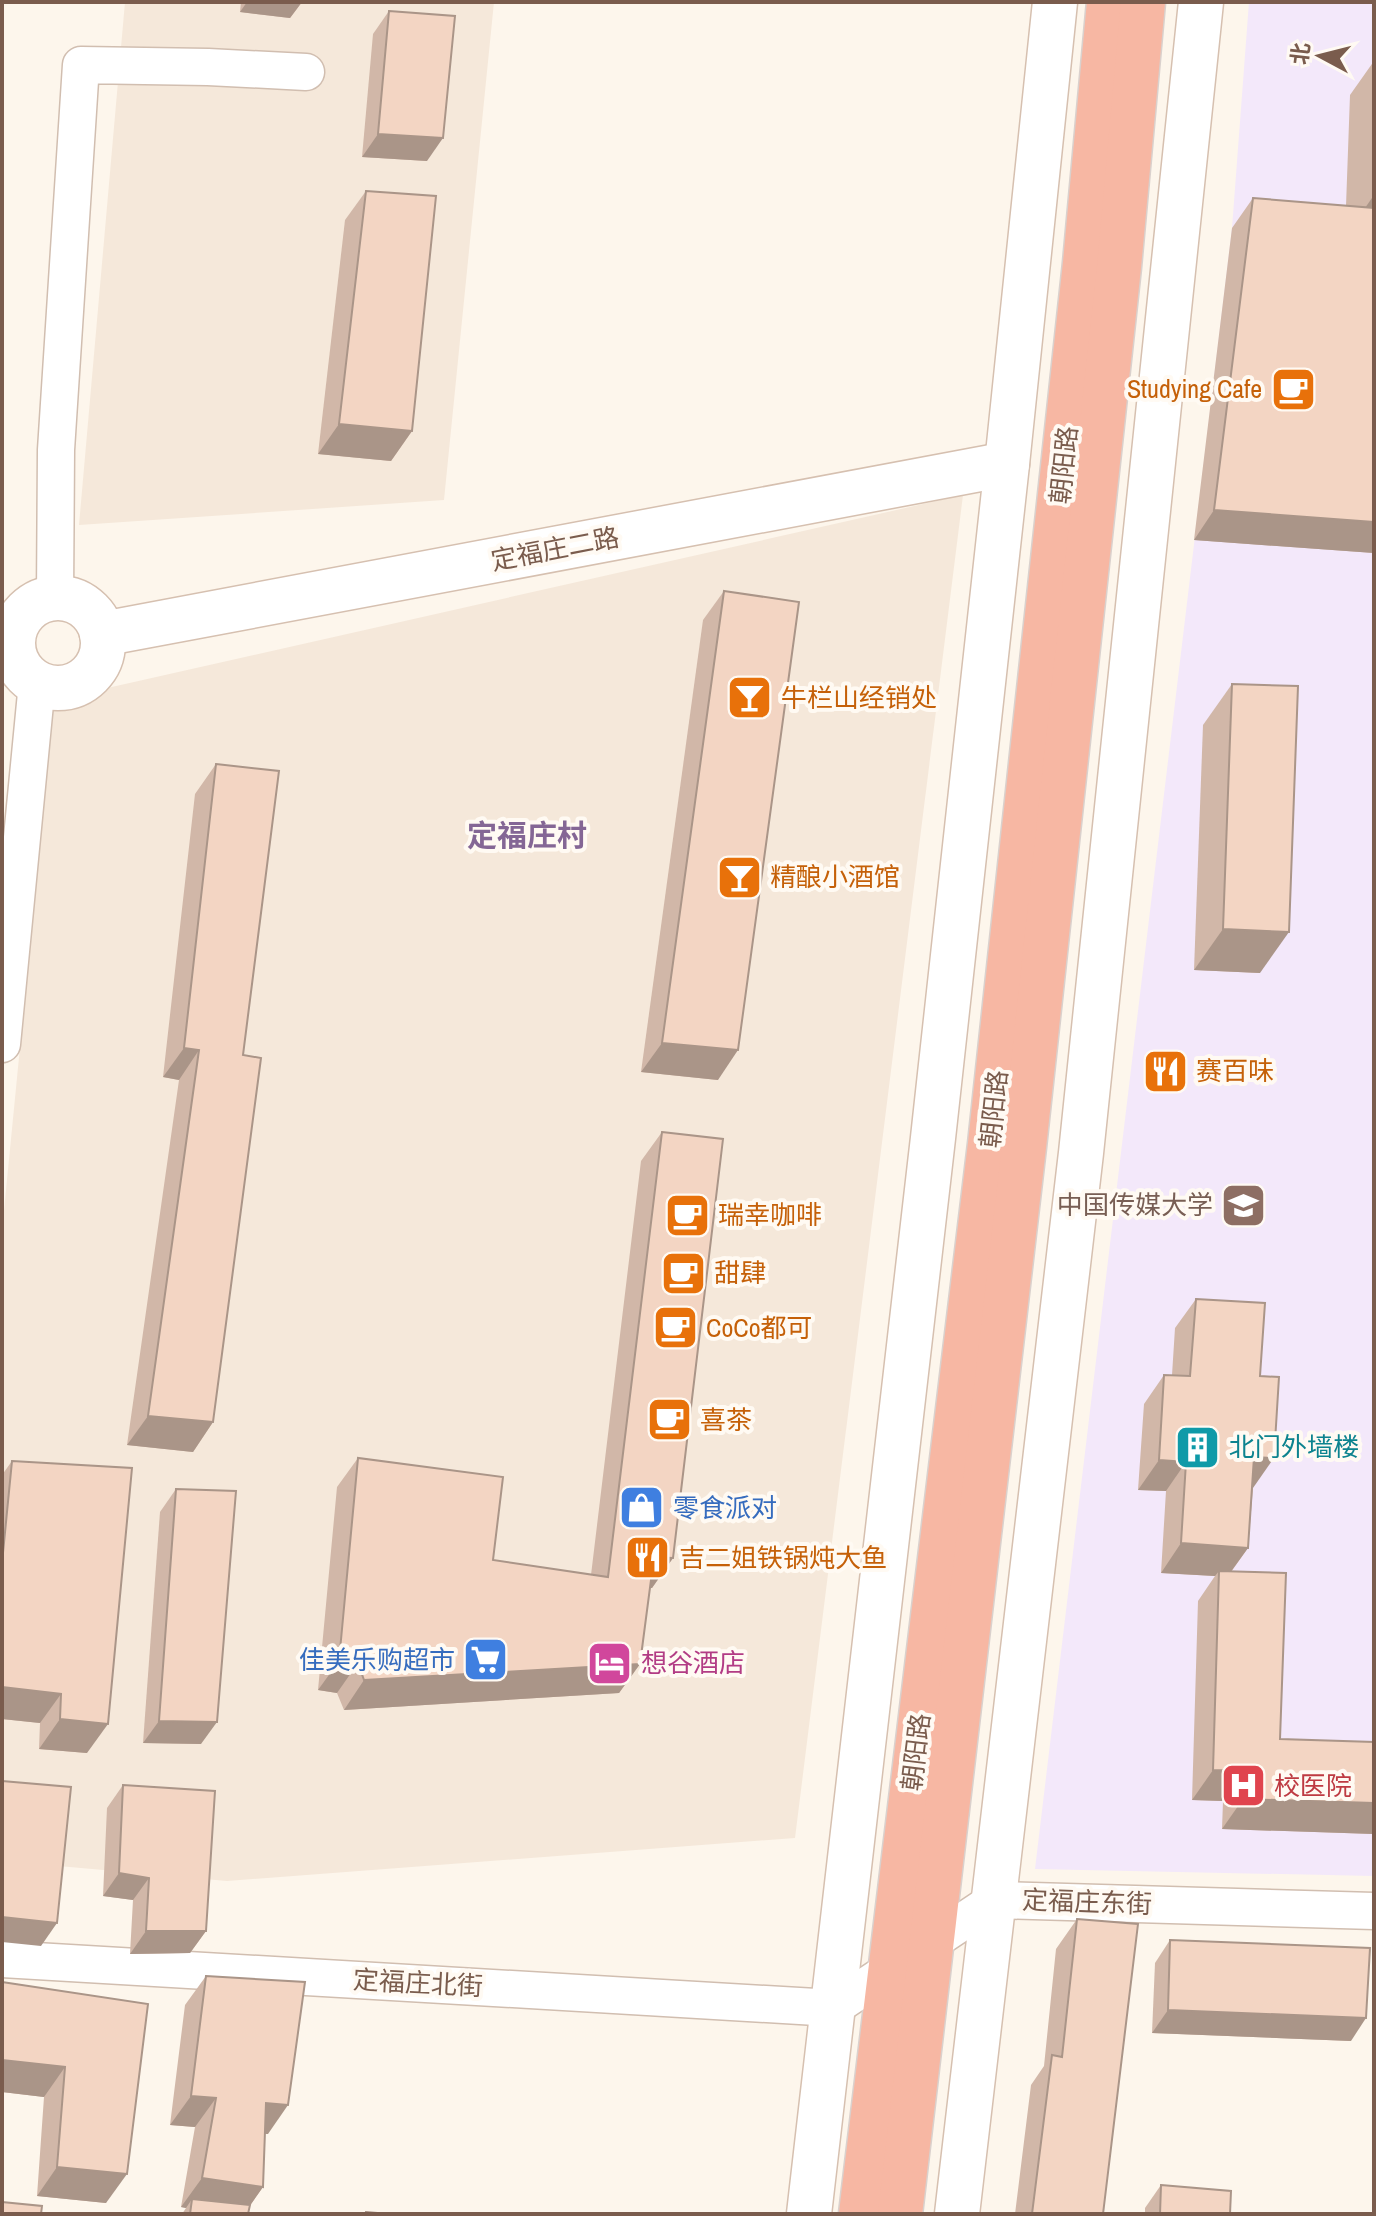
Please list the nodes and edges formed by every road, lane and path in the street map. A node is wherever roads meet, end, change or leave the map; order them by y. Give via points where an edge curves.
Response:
1 (1055, 2) edge
2 (1109, 2) edge
3 (1143, 2) edge
4 (1201, 2) edge
5 (306, 72) dead end
6 (1007, 464) junction
7 (55, 597) junction
8 (102, 634) junction
9 (14, 658) edge
10 (2, 1044) edge
11 (995, 1900) junction
12 (1374, 1911) edge
13 (933, 1941) junction
14 (2, 1959) edge
15 (890, 1971) junction
16 (833, 2008) junction
17 (809, 2214) edge
18 (861, 2214) edge
19 (900, 2214) edge
20 (957, 2214) edge

1 - 6 street, 朝阳路
2 - 15 highway, 朝阳路 via 997,1087
3 - 13 highway, 朝阳路 via 1024,1147
4 - 11 street via 1081,1153
5 - 7 street via 81,65 56,450
6 - 8 street, 定福庄二路
6 - 16 street, 朝阳路
7 - 8 street via 89,610
7 - 9 street via 37,602 17,622
8 - 9 street via 99,661 84,680 61,688
9 - 10 street
11 - 12 street, 定福庄东街
11 - 13 street, 定福庄东街
11 - 20 street
13 - 15 street, 定福庄东街
13 - 19 highway, 朝阳路
14 - 16 street, 定福庄北街
15 - 16 street, 定福庄东街
15 - 18 highway, 朝阳路
16 - 17 street, 朝阳路

